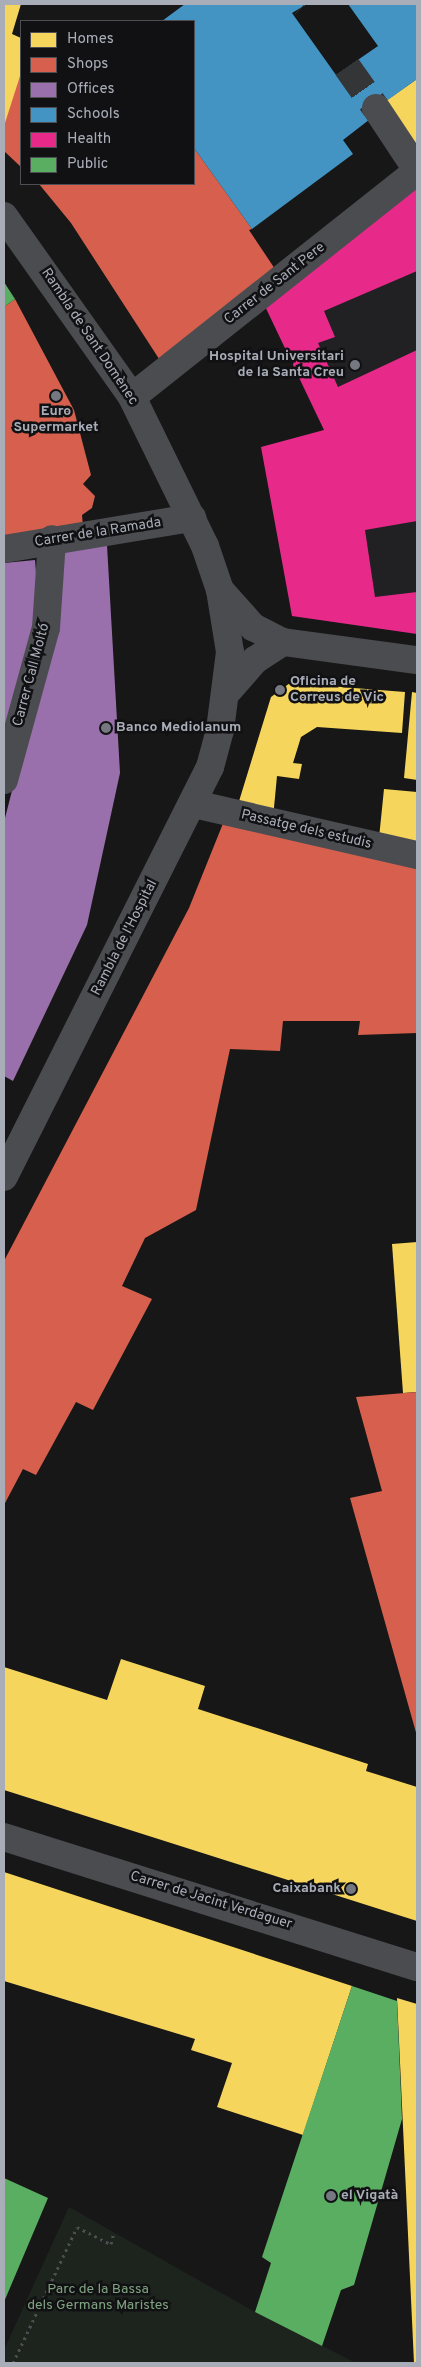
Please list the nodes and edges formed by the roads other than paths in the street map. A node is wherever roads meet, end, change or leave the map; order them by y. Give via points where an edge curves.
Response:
1 (376, 108) tunnel mouth
2 (417, 171) edge
3 (4, 216) edge
4 (132, 396) junction
5 (192, 518) junction
6 (52, 539) junction
7 (4, 549) edge
8 (220, 590) junction
9 (283, 642) junction
10 (417, 660) edge
11 (227, 692) junction
12 (4, 780) edge
13 (194, 804) junction
14 (417, 855) edge
15 (4, 1176) edge
16 (4, 1837) edge
17 (417, 1967) edge

1 - 2 street
2 - 4 street, Carrer de Sant Pere
3 - 4 street, Rambla de Sant Domènec
4 - 5 street, Rambla de Sant Domènec
5 - 6 street, Carrer de la Ramada
5 - 8 street, Rambla de l'Hospital
6 - 7 street, Carrer de la Ramada
6 - 12 street, Carrer Call Moltó via 46,628
8 - 9 street, Rambla de l'Hospital via 253,627
8 - 11 street, Rambla de l'Hospital via 230,652
9 - 10 street
9 - 11 street, Rambla de l'Hospital via 255,660
11 - 13 street, Rambla de l'Hospital via 210,768
13 - 14 street, Passatge dels estudis
13 - 15 street, Rambla de l'Hospital
16 - 17 street, Carrer de Jacint Verdaguer

